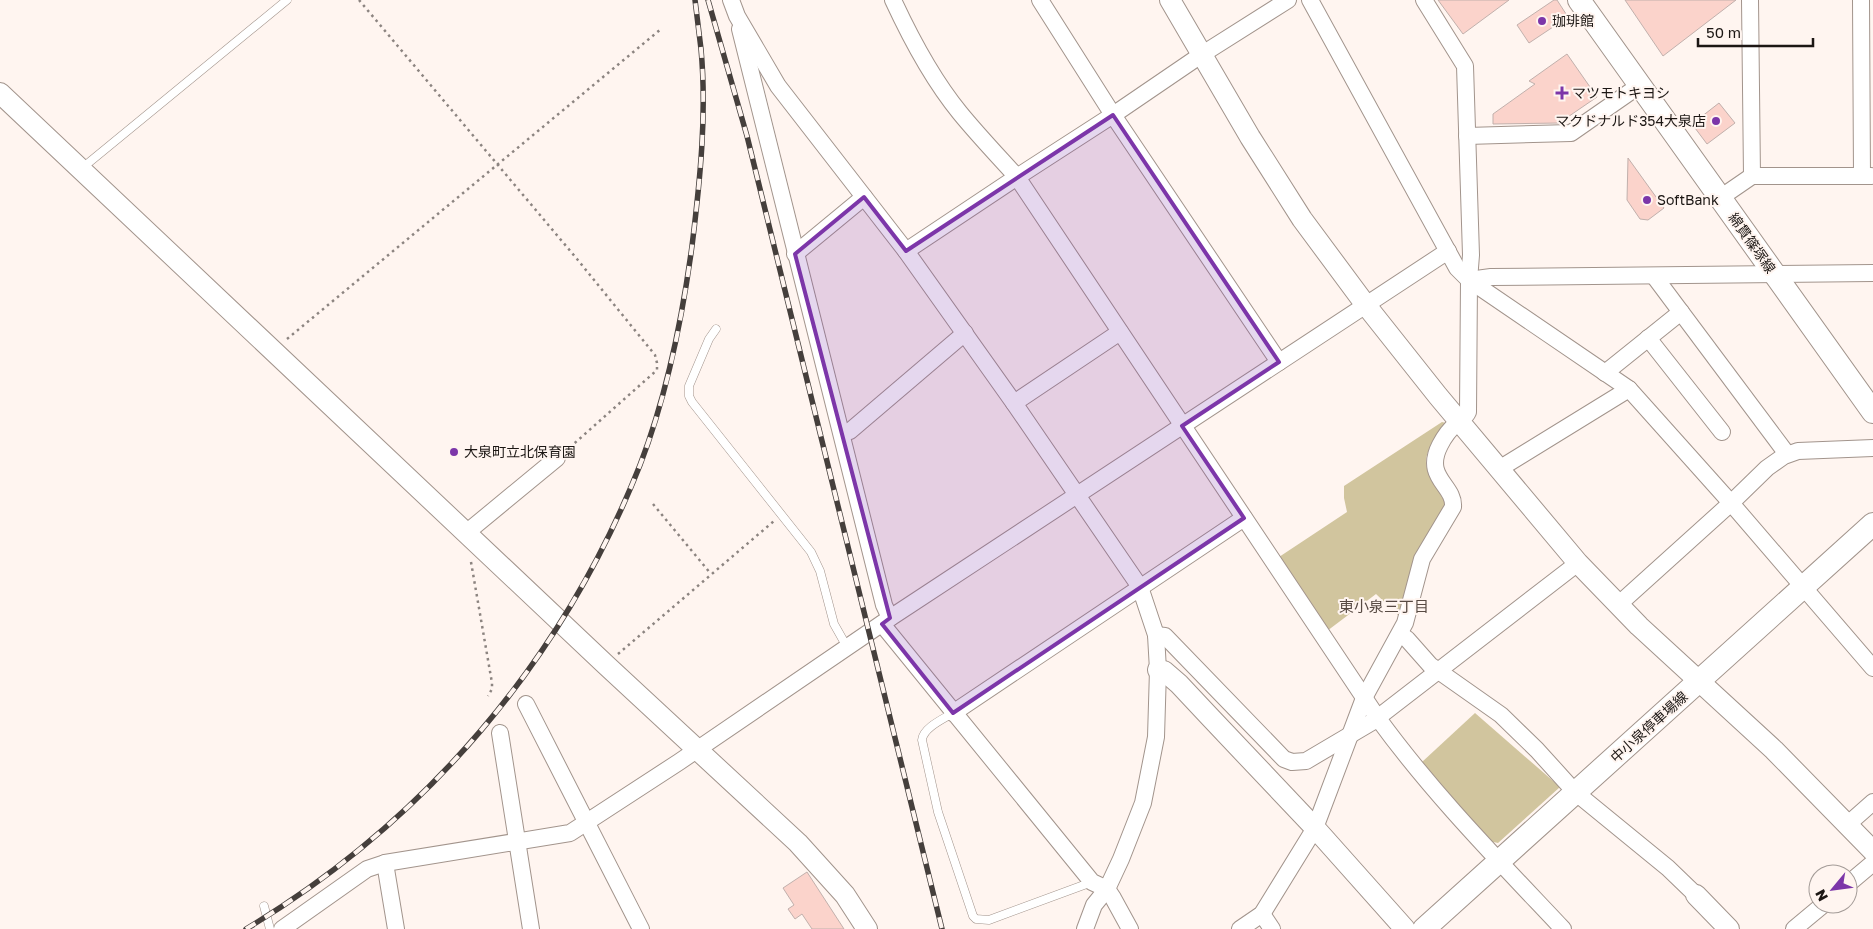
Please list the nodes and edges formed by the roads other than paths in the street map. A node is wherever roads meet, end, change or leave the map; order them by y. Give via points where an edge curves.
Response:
1 (287, 0) edge
2 (731, 0) edge
3 (893, 0) edge
4 (1040, 0) edge
5 (1170, 0) edge
6 (1288, 0) edge
7 (1310, 0) edge
8 (1424, 0) edge
9 (1579, 0) edge
10 (1750, 0) edge
11 (1861, 0) edge
12 (737, 16) junction
13 (1201, 55) junction
14 (1640, 85) junction
15 (0, 93) edge
16 (1113, 115) junction
17 (1467, 136) junction
18 (81, 169) junction
19 (1752, 176) junction
20 (1867, 176) edge
21 (1017, 177) junction
22 (864, 197) junction
23 (1720, 198) junction
24 (906, 251) junction
25 (1448, 251) junction
26 (795, 254) junction
27 (1873, 273) edge
28 (1774, 274) junction
29 (1654, 276) junction
30 (1469, 280) junction
31 (1366, 304) junction
32 (1681, 312) junction
33 (716, 329) dead end
34 (1120, 332) junction
35 (965, 333) junction
36 (1648, 338) junction
37 (1279, 362) junction
38 (1605, 373) junction
39 (1629, 389) junction
40 (1014, 403) junction
41 (1873, 412) edge
42 (1460, 420) junction
43 (1182, 426) junction
44 (1722, 432) dead end
45 (842, 433) junction
46 (1873, 448) edge
47 (1787, 454) junction
48 (557, 458) road end
49 (1499, 469) junction
50 (1077, 495) junction
51 (1731, 503) junction
52 (1244, 518) junction
53 (1873, 524) edge
54 (473, 539) junction
55 (1578, 563) junction
56 (1140, 587) junction
57 (1804, 587) junction
58 (1618, 605) junction
59 (886, 621) junction
60 (1400, 634) junction
61 (1156, 635) junction
62 (847, 647) junction
63 (1873, 668) edge
64 (1158, 670) junction
65 (1438, 671) junction
66 (1700, 682) junction
67 (1225, 698) junction
68 (1364, 698) junction
69 (526, 704) dead end
70 (953, 713) junction
71 (1209, 716) junction
72 (1377, 718) junction
73 (500, 733) dead end
74 (1350, 735) junction
75 (697, 749) junction
76 (1575, 792) junction
77 (1873, 802) edge
78 (586, 823) junction
79 (1847, 825) junction
80 (1315, 828) junction
81 (517, 841) junction
82 (1873, 852) edge
83 (1498, 861) junction
84 (385, 863) junction
85 (1873, 863) edge
86 (1858, 876) edge
87 (1100, 886) junction
88 (1696, 895) joint
89 (264, 906) dead end
90 (1262, 914) junction
91 (1812, 914) edge
92 (270, 929) edge
93 (282, 929) edge
94 (396, 929) edge
95 (531, 929) edge
96 (641, 929) edge
97 (867, 929) edge
98 (1085, 929) edge
99 (1130, 929) edge
100 (1240, 929) edge
101 (1272, 929) edge
102 (1405, 929) edge
103 (1424, 929) edge
104 (1563, 929) edge
105 (1729, 929) edge
106 (1794, 929) edge

1 - 18 lane
2 - 12 street
3 - 21 street via 939,84
4 - 16 street
5 - 13 street
6 - 13 street
7 - 25 street
8 - 17 street via 1465,66
9 - 14 main road, 綿貫篠塚線
10 - 19 street
11 - 20 street
12 - 22 street via 778,86
12 - 26 street
13 - 16 street
13 - 31 street via 1302,219
14 - 17 street via 1571,133
14 - 23 main road, 綿貫篠塚線
15 - 18 street
16 - 21 street
16 - 37 street
17 - 30 street
18 - 54 street
19 - 20 street
19 - 23 street
21 - 24 street
21 - 34 street
22 - 24 street
22 - 26 street
23 - 28 main road, 綿貫篠塚線
24 - 35 street
25 - 30 street
25 - 31 street
26 - 45 street
27 - 28 street
28 - 29 street
28 - 41 main road, 綿貫篠塚線
29 - 30 street via 1491,277
29 - 32 street
30 - 38 street
30 - 42 street via 1468,412
31 - 37 street
31 - 42 street
32 - 36 street
32 - 47 street
33 - 62 lane via 708,339 688,386 689,396 814,558 834,624
34 - 40 street
34 - 43 street
35 - 40 street
35 - 45 street via 850,431
36 - 38 street
36 - 44 street
37 - 43 street
38 - 39 street
39 - 49 street
39 - 51 street
40 - 50 street
42 - 49 street
42 - 60 street via 1445,437 1436,456 1437,473 1452,498 1453,507 1422,559
43 - 50 street
43 - 52 street
45 - 59 street
46 - 47 street
47 - 51 street via 1767,468
48 - 54 street
49 - 55 street
50 - 56 street
50 - 59 street
51 - 57 street
51 - 58 street
52 - 56 street
52 - 68 street
53 - 57 main road, 中小泉停車場線
54 - 75 street
55 - 58 street
55 - 65 street
56 - 61 street
56 - 70 street
57 - 63 street
57 - 66 main road, 中小泉停車場線
58 - 66 street
59 - 62 street
59 - 70 street
60 - 65 street
60 - 68 street
61 - 64 street
61 - 67 street via 1165,636
62 - 75 street
64 - 71 street via 1179,684
64 - 87 street via 1156,737 1143,803
65 - 72 street
65 - 76 street via 1501,716
66 - 76 main road, 中小泉停車場線
66 - 79 street via 1774,750
67 - 71 street
67 - 74 street via 1284,759 1292,762 1306,762
68 - 72 street
68 - 74 street
69 - 78 street
70 - 87 street
70 - 87 lane via 926,731 922,740 938,812 973,916 989,920
71 - 80 street
72 - 74 street
72 - 83 street
73 - 81 street
74 - 80 street
75 - 78 street
75 - 97 street via 810,855 845,895
76 - 83 main road, 中小泉停車場線
76 - 88 street
77 - 79 street
78 - 81 street via 570,833
78 - 96 street
79 - 82 street
80 - 90 street
80 - 102 street
81 - 84 street
81 - 95 street
83 - 103 main road, 中小泉停車場線
83 - 104 street
84 - 93 street via 367,869
84 - 94 street
85 - 86 street
87 - 98 street
87 - 99 street via 1113,898
88 - 105 street
89 - 92 lane
90 - 100 street
90 - 101 street
91 - 106 street

